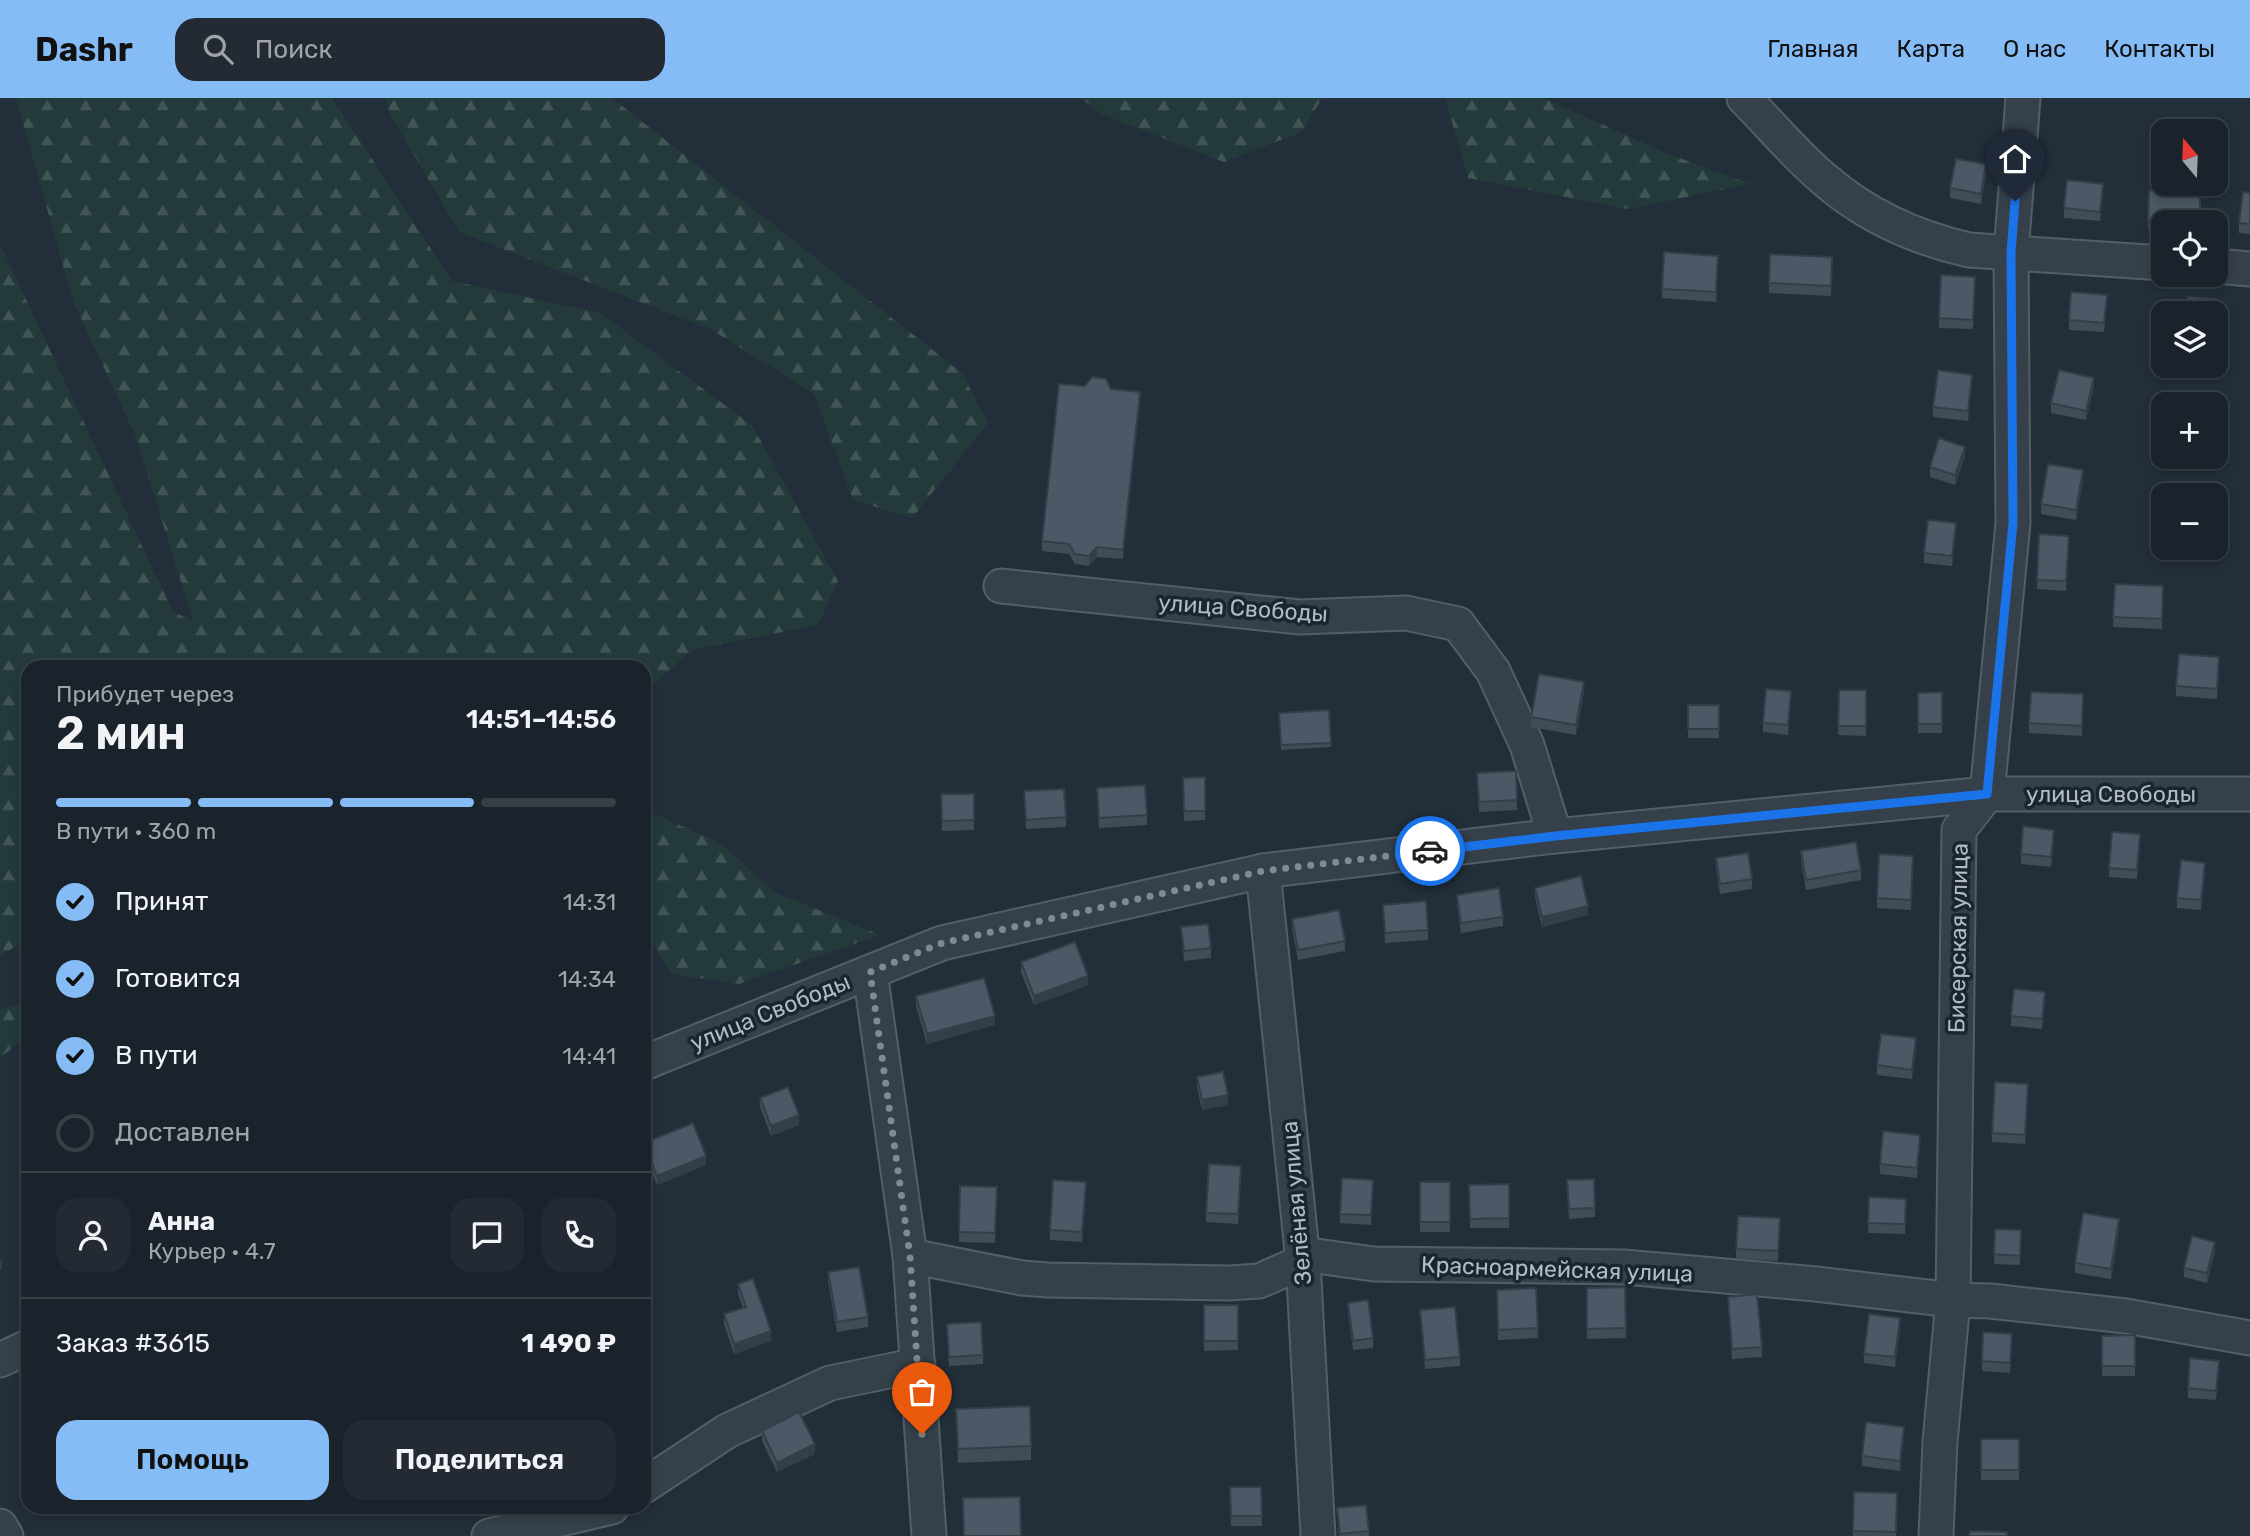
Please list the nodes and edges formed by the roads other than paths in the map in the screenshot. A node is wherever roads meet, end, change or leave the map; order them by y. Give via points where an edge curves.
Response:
1 (1744, 98) edge
2 (2022, 98) edge
3 (2011, 253) junction
4 (2151, 262) edge
5 (2228, 267) edge
6 (2250, 269) edge
7 (1001, 586) dead end
8 (1987, 794) junction
9 (2250, 794) edge
10 (1555, 836) junction
11 (1263, 871) junction
12 (870, 972) junction
13 (651, 1060) edge
14 (910, 1256) junction
15 (1303, 1261) junction
16 (1953, 1300) junction
17 (2250, 1338) edge
18 (21, 1350) edge
19 (0, 1360) edge
20 (918, 1365) junction
21 (651, 1481) edge
22 (582, 1514) edge
23 (0, 1526) edge
24 (6, 1536) edge
25 (489, 1536) edge
26 (929, 1536) edge
27 (1318, 1536) edge
28 (1936, 1536) edge

1 - 3 street via 1824,180 1882,218 1940,243
2 - 3 street
3 - 4 street
3 - 8 street via 2013,523
5 - 6 street
7 - 10 street, улица Свободы via 1300,617 1406,612 1458,624 1493,671 1527,745
8 - 9 street, улица Свободы
8 - 10 street, улица Свободы
8 - 16 street, Бисерская улица via 1959,830
10 - 11 street, улица Свободы
11 - 12 street, улица Свободы via 942,943
11 - 15 street, Зелёная улица
12 - 13 street, улица Свободы
12 - 14 street
14 - 15 street, Красноармейская улица via 1021,1278 1230,1283 1259,1281
14 - 20 street
15 - 16 street, Красноармейская улица via 1316,1256 1374,1264 1624,1267
15 - 27 street, Зелёная улица
16 - 17 street, Красноармейская улица via 2126,1316
16 - 28 street, Бисерская улица
18 - 19 street
20 - 21 street via 830,1383 727,1431
20 - 26 street
22 - 25 street
23 - 24 street

